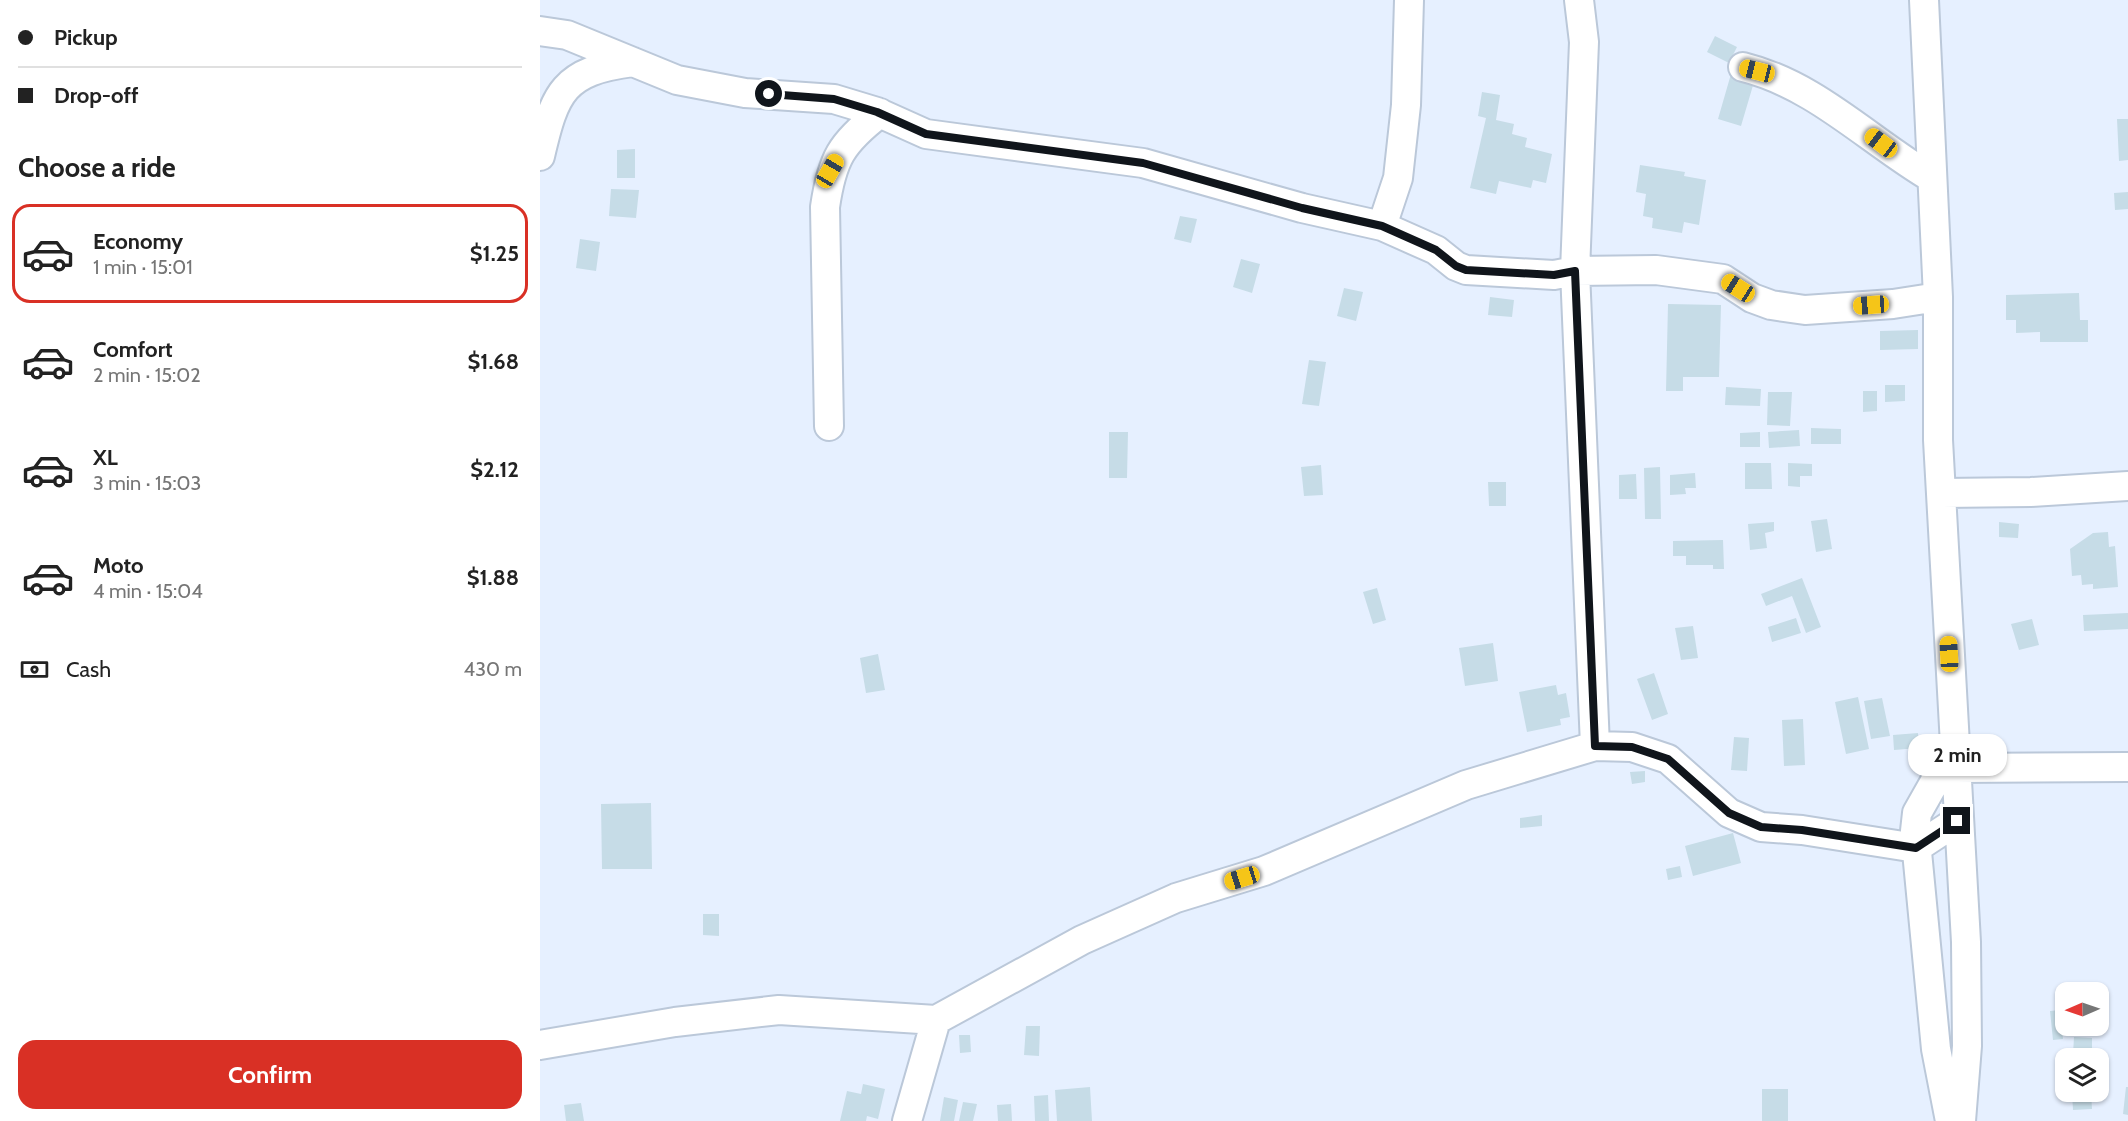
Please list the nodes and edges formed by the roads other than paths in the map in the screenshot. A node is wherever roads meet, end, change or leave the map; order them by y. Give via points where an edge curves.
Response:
1 (1409, 0) edge
2 (1579, 0) edge
3 (1924, 0) edge
4 (540, 31) edge
5 (633, 62) junction
6 (1743, 67) dead end
7 (880, 113) junction
8 (540, 156) edge
9 (1932, 178) junction
10 (1382, 226) junction
11 (1575, 271) junction
12 (1938, 297) junction
13 (829, 426) dead end
14 (2128, 486) edge
15 (1942, 493) junction
16 (1595, 746) junction
17 (2128, 767) edge
18 (1954, 768) junction
19 (1957, 821) junction
20 (1916, 848) junction
21 (936, 1020) junction
22 (540, 1045) edge
23 (907, 1121) edge
24 (1950, 1121) edge
25 (1961, 1121) edge

1 - 10 street via 1406,105 1398,178
2 - 11 street via 1584,42
3 - 9 street
4 - 5 street via 567,35
5 - 7 street via 677,80 746,93 834,99
5 - 8 street via 605,66 573,80 551,110
6 - 9 street via 1772,74 1849,118
7 - 10 street via 926,134 1143,163
7 - 13 street via 852,135 830,171 825,207
9 - 12 street
10 - 11 street via 1436,250 1466,270 1554,275
11 - 12 street via 1656,270 1723,279 1752,298 1805,310
11 - 16 street
12 - 15 street
14 - 15 street
15 - 18 street
16 - 20 street via 1632,747 1668,759 1729,813 1761,827
16 - 21 street via 1466,784 1264,871 1176,898 1082,940
17 - 18 street
18 - 19 street
18 - 20 street via 1934,783 1917,813
19 - 20 street
19 - 25 street via 1966,942 1967,1046
20 - 24 street via 1936,1049
21 - 22 street via 779,1010 675,1022
21 - 23 street

